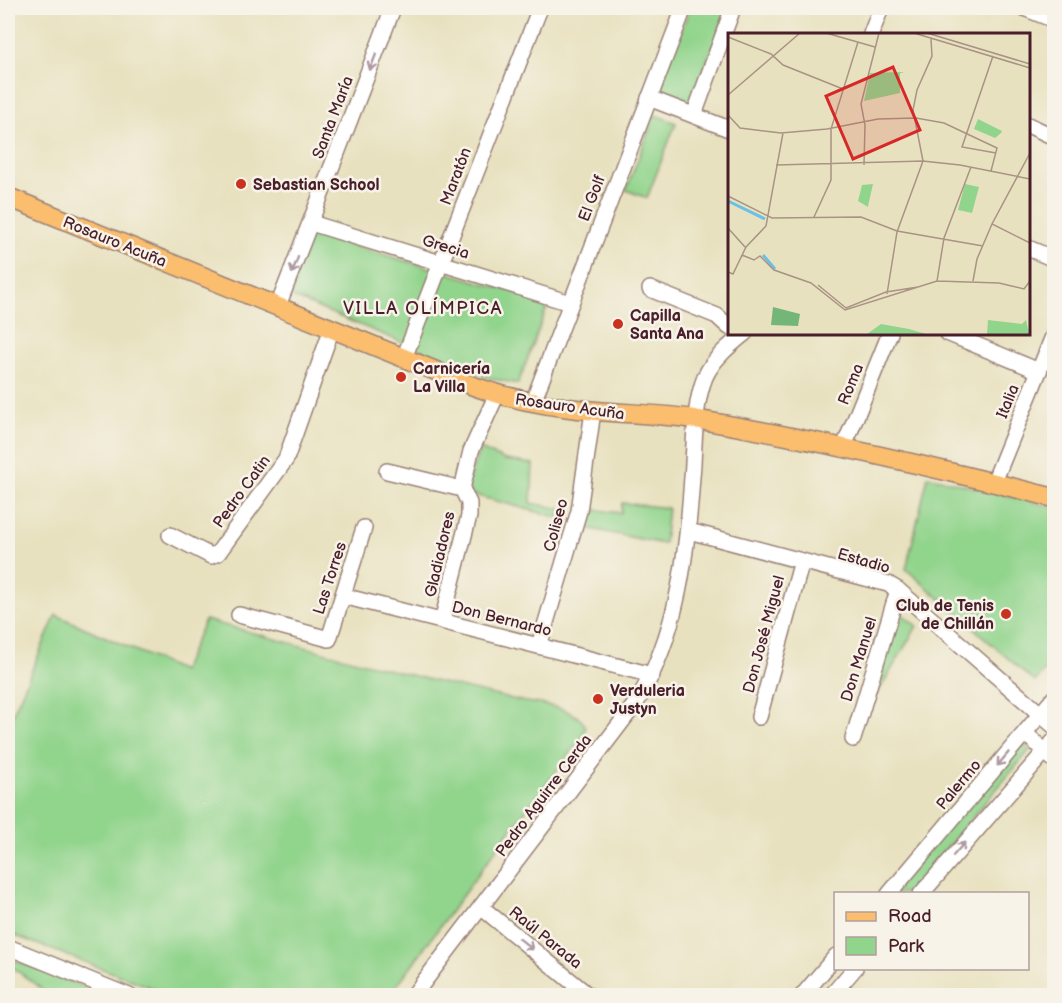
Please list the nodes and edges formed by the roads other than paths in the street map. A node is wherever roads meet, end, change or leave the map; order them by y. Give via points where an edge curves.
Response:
1 (393, 8) edge
2 (540, 8) edge
3 (684, 8) edge
4 (733, 8) edge
5 (881, 8) edge
6 (1024, 8) edge
7 (1054, 20) edge
8 (871, 33) edge
9 (649, 98) junction
10 (694, 116) junction
11 (1029, 125) edge
12 (728, 129) edge
13 (1054, 137) edge
14 (8, 197) edge
15 (311, 223) junction
16 (1029, 248) edge
17 (1054, 259) edge
18 (441, 263) junction
19 (650, 289) dead end
20 (570, 303) junction
21 (278, 306) junction
22 (728, 325) edge
23 (332, 328) junction
24 (736, 334) edge
25 (890, 334) edge
26 (949, 334) edge
27 (1054, 334) edge
28 (1051, 351) edge
29 (404, 358) junction
30 (1039, 371) junction
31 (497, 394) junction
32 (533, 402) junction
33 (594, 411) junction
34 (696, 420) junction
35 (843, 449) junction
36 (387, 471) dead end
37 (994, 482) junction
38 (462, 489) junction
39 (1054, 498) edge
40 (364, 528) dead end
41 (689, 531) junction
42 (170, 535) dead end
43 (802, 561) junction
44 (898, 590) junction
45 (343, 596) junction
46 (239, 615) dead end
47 (442, 621) junction
48 (539, 646) junction
49 (652, 675) junction
50 (1054, 699) edge
51 (1041, 714) junction
52 (759, 717) dead end
53 (1054, 726) edge
54 (1025, 733) junction
55 (853, 739) dead end
56 (1051, 750) edge
57 (891, 892) edge
58 (923, 892) edge
59 (481, 907) junction
60 (8, 947) edge
61 (834, 958) edge
62 (854, 970) edge
63 (803, 995) edge
64 (129, 996) edge
65 (413, 996) edge
66 (589, 996) edge
67 (831, 996) edge

1 -> 15 street, Santa María
2 - 18 street, Maratón
3 - 9 street, El Golf
4 - 10 street
5 - 8 street
6 - 7 street
9 - 10 street
9 - 20 street, El Golf
10 - 12 street
11 - 13 street
14 - 21 main road, Rosauro Acuña
15 - 18 street, Grecia
15 -> 21 street, Santa María
16 - 17 street
18 - 20 street, Grecia
18 - 29 street, Maratón
19 - 22 street via 717,316
20 - 32 street, El Golf
21 - 23 main road, Rosauro Acuña
23 - 29 main road, Rosauro Acuña
23 - 42 street, Pedro Catin via 286,459 218,554 210,556
24 - 34 street, Pedro Aguirre Cerda via 708,372
25 - 35 street, Roma
26 - 30 street
27 - 28 street, Italia
28 - 30 street, Italia
29 - 31 main road, Rosauro Acuña
30 - 37 street, Italia
31 - 32 main road, Rosauro Acuña
31 - 38 street, Gladiadores via 471,451
32 - 33 main road, Rosauro Acuña
33 - 34 main road, Rosauro Acuña
33 - 48 street, Coliseo via 579,511
34 - 35 main road, Rosauro Acuña
34 - 41 street, Pedro Aguirre Cerda
35 - 37 main road, Rosauro Acuña
36 - 38 street
37 - 39 main road, Rosauro Acuña
38 - 47 street, Gladiadores via 469,503 469,516
40 - 45 street, Las Torres
41 - 43 street, Estadio
41 - 49 street, Pedro Aguirre Cerda via 674,610
43 - 44 street, Estadio
43 - 52 street, Don José Miguel
44 - 51 street, Estadio
44 - 55 street, Don Manuel
45 - 46 street, Las Torres via 329,639
45 - 47 street, Don Bernardo
47 - 48 street, Don Bernardo
48 - 49 street, Don Bernardo
49 - 59 street, Pedro Aguirre Cerda via 636,703
50 - 51 street, Palermo
51 - 53 street, Estadio
51 - 54 street, Palermo
54 - 56 street
54 -> 57 street, Palermo
58 -> 56 street
59 - 65 street, Pedro Aguirre Cerda
59 -> 66 street, Raúl Parada
60 - 64 street
61 - 63 street
62 - 67 street

